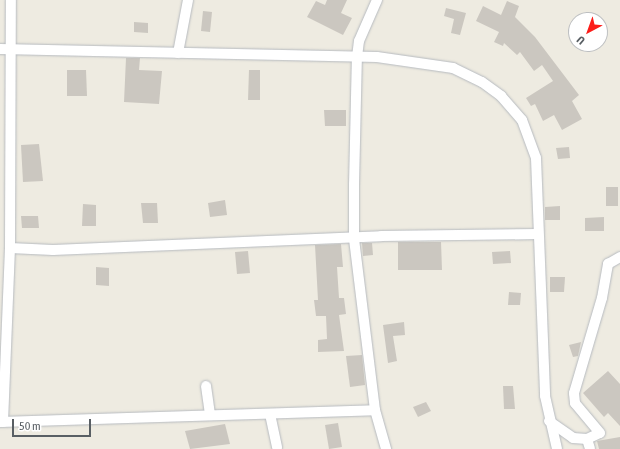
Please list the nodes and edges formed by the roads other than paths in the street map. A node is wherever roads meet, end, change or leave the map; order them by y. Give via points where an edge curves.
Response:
1 (11, 0) edge
2 (188, 0) edge
3 (377, 0) edge
4 (4, 49) edge
5 (178, 53) junction
6 (357, 57) junction
7 (538, 234) junction
8 (354, 238) junction
9 (10, 248) junction
10 (620, 257) edge
11 (206, 386) dead end
12 (375, 410) junction
13 (270, 414) junction
14 (210, 415) junction
15 (549, 421) junction
16 (2, 422) edge
17 (588, 444) edge
18 (277, 447) dead end
19 (386, 449) edge
20 (557, 449) edge

1 - 4 street
2 - 5 street
3 - 6 street via 359,41
4 - 5 street
4 - 9 street
5 - 6 street
6 - 7 street via 397,59 453,68 482,82 502,96 522,120 536,158
6 - 8 street
7 - 8 street
7 - 15 street via 539,317
8 - 9 street via 53,250
8 - 12 street
9 - 16 street
10 - 17 street via 608,264 602,298 574,394 575,403 600,433
11 - 14 street
12 - 13 street
12 - 19 street
13 - 14 street
13 - 18 street
14 - 16 street
15 - 17 street via 573,438
15 - 20 street

